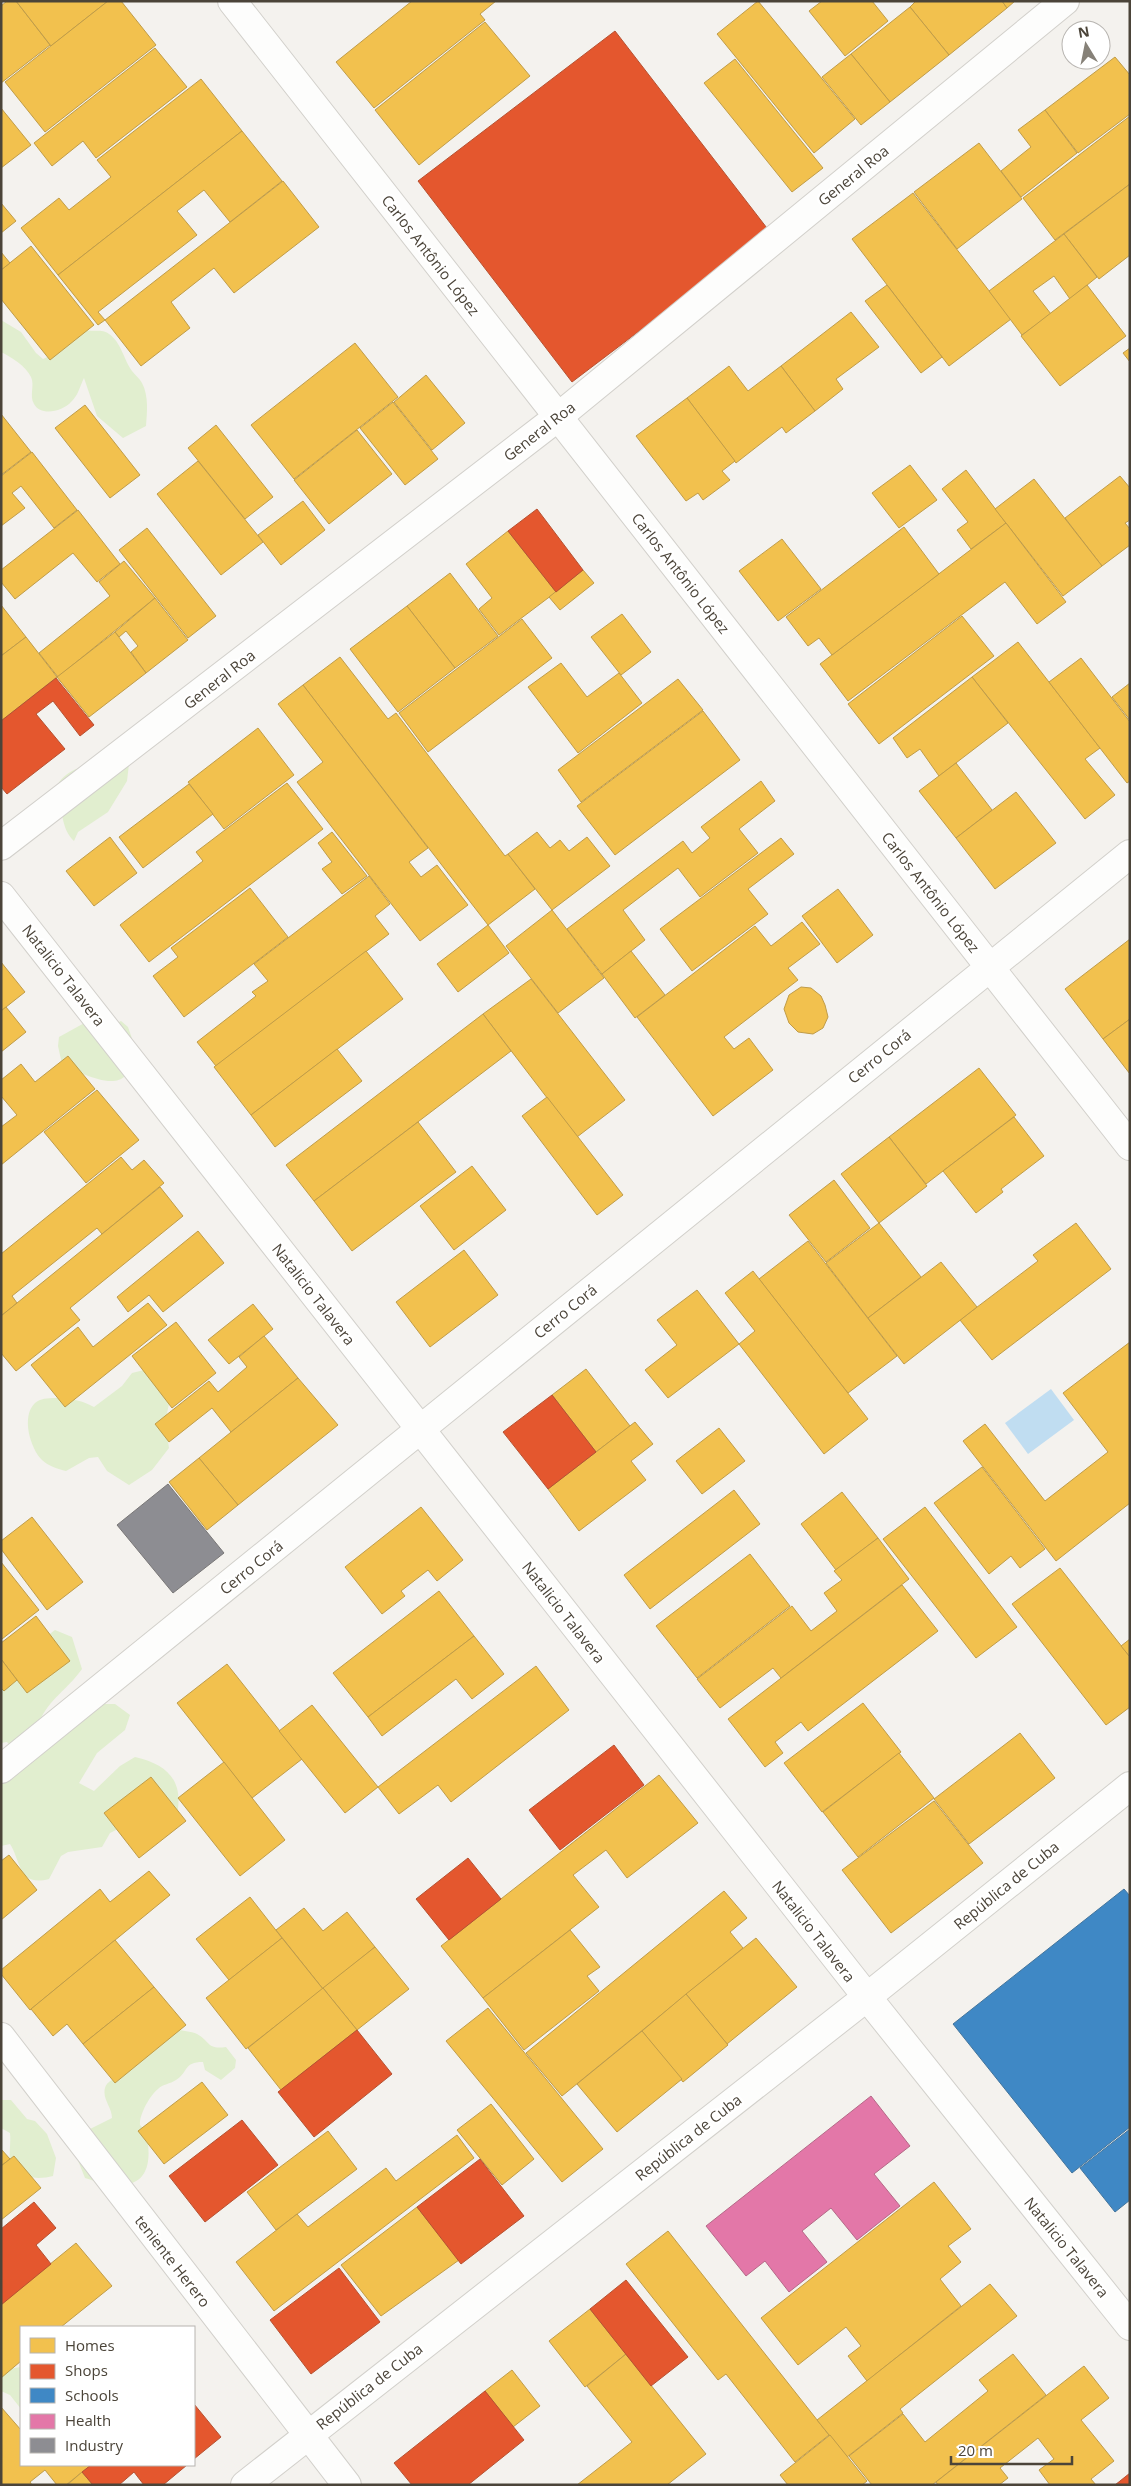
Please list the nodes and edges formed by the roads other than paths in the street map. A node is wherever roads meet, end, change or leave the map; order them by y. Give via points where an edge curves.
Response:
1 (232, 1) edge
2 (1065, 1) edge
3 (558, 417) junction
4 (1, 846) edge
5 (1130, 854) edge
6 (1, 896) edge
7 (989, 966) junction
8 (1130, 1146) edge
9 (420, 1429) junction
10 (1, 1769) edge
11 (1130, 1786) edge
12 (866, 1997) junction
13 (1, 2037) edge
14 (1130, 2326) edge
15 (307, 2435) junction
16 (246, 2485) edge
17 (347, 2485) edge

1 - 3 street, Carlos Antônio López
2 - 3 street, General Roa
3 - 4 street, General Roa
3 - 7 street, Carlos Antônio López
5 - 7 street, Cerro Corá
6 - 9 street, Natalicio Talavera
7 - 8 street, Carlos Antônio López
7 - 9 street, Cerro Corá
9 - 10 street, Cerro Corá
9 - 12 street, Natalicio Talavera
11 - 12 street, República de Cuba
12 - 14 street, Natalicio Talavera
12 - 15 street, República de Cuba
13 - 15 street, teniente Herero
15 - 16 street, República de Cuba
15 - 17 street, teniente Herero

